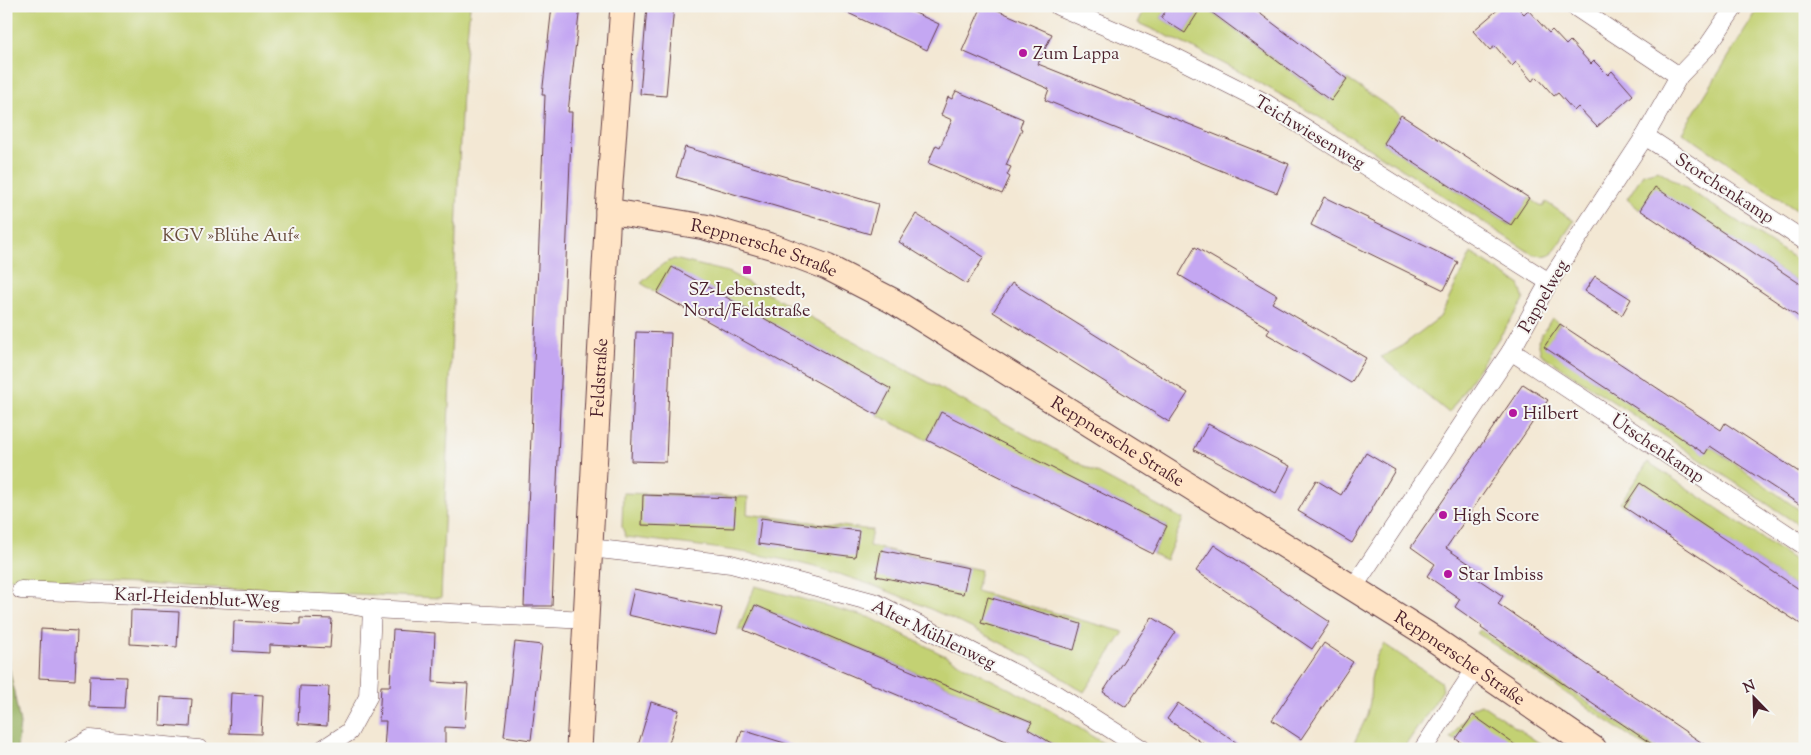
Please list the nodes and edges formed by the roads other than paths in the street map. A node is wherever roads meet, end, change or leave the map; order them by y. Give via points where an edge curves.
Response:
1 (624, 6) edge
2 (1058, 6) edge
3 (1574, 6) edge
4 (1735, 6) edge
5 (1679, 76) junction
6 (1645, 136) junction
7 (608, 211) junction
8 (1805, 241) edge
9 (1549, 282) junction
10 (1511, 351) junction
11 (1805, 546) edge
12 (590, 548) junction
13 (1353, 588) junction
14 (21, 590) dead end
15 (372, 610) junction
16 (587, 620) junction
17 (1476, 668) junction
18 (72, 749) edge
19 (199, 749) edge
20 (323, 749) edge
21 (579, 749) edge
22 (1142, 749) edge
23 (1423, 749) edge
24 (1594, 749) edge

1 - 7 street, Feldstraße
2 - 9 street, Teichwiesenweg via 1166,53 1264,102
3 - 5 street
4 - 5 street, Pappelweg via 1706,47
5 - 6 street, Pappelweg
6 - 8 street, Storchenkamp
6 - 9 street, Pappelweg
7 - 12 street, Feldstraße
7 - 13 street, Reppnersche Straße via 705,227 827,267 893,301
9 - 10 street, Pappelweg
10 - 11 street, Ütschenkamp
10 - 13 street, Pappelweg
12 - 16 street, Feldstraße
12 - 22 street, Alter Mühlenweg via 731,564 876,604 1058,695
13 - 17 street, Reppnersche Straße
14 - 15 street, Karl-Heidenblut-Weg via 344,604
15 - 16 street, Karl-Heidenblut-Weg
15 - 20 street via 368,697 349,732
16 - 21 street, Feldstraße
17 - 23 street
17 - 24 street, Reppnersche Straße
18 - 19 street via 90,739

